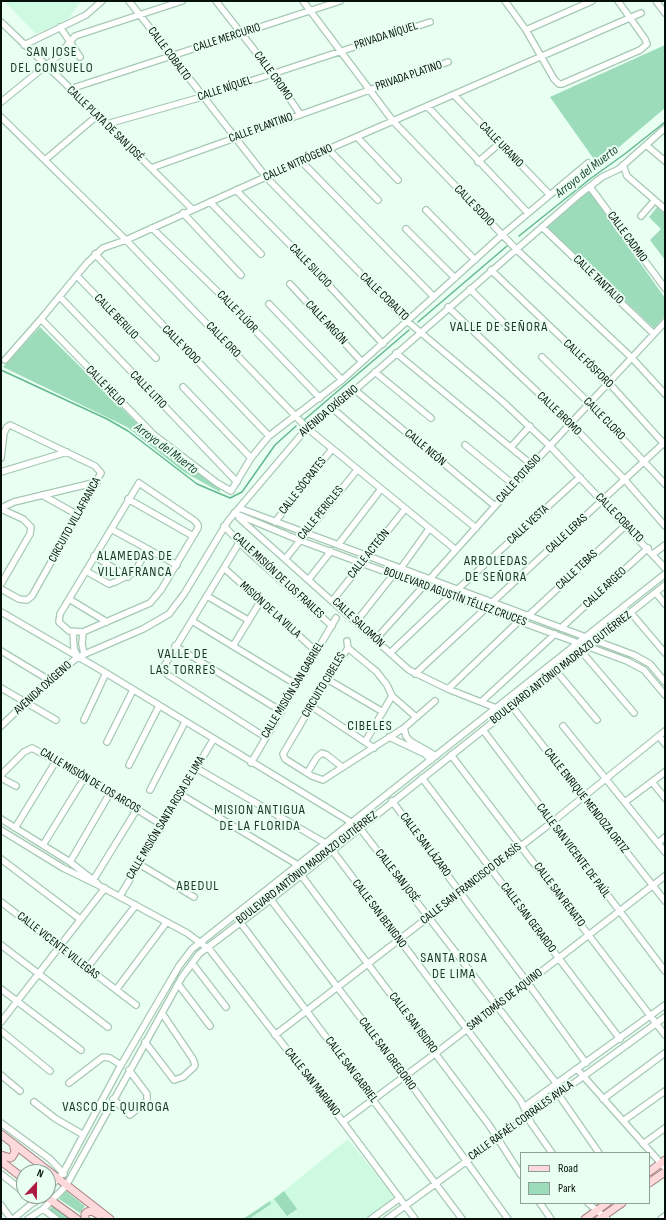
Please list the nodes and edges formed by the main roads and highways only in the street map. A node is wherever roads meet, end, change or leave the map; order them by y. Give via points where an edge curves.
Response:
1 (1, 1134) edge
2 (13, 1143) junction
3 (1, 1155) edge
4 (1, 1161) edge
5 (664, 1164) edge
6 (650, 1171) edge
7 (16, 1172) edge
8 (665, 1172) edge
9 (650, 1182) edge
10 (56, 1204) edge
11 (606, 1204) edge
12 (621, 1204) edge
13 (603, 1218) edge
14 (77, 1219) edge
15 (85, 1219) edge
16 (106, 1219) edge
17 (110, 1219) edge
18 (586, 1219) edge

1 - 2 main road
2 - 3 main road via 15,1149 12,1157
2 - 17 main road
4 - 7 main road
5 - 6 main road
8 - 9 main road
10 - 14 main road
11 - 18 main road
12 - 13 main road
15 - 16 main road via 85,1214 92,1211

